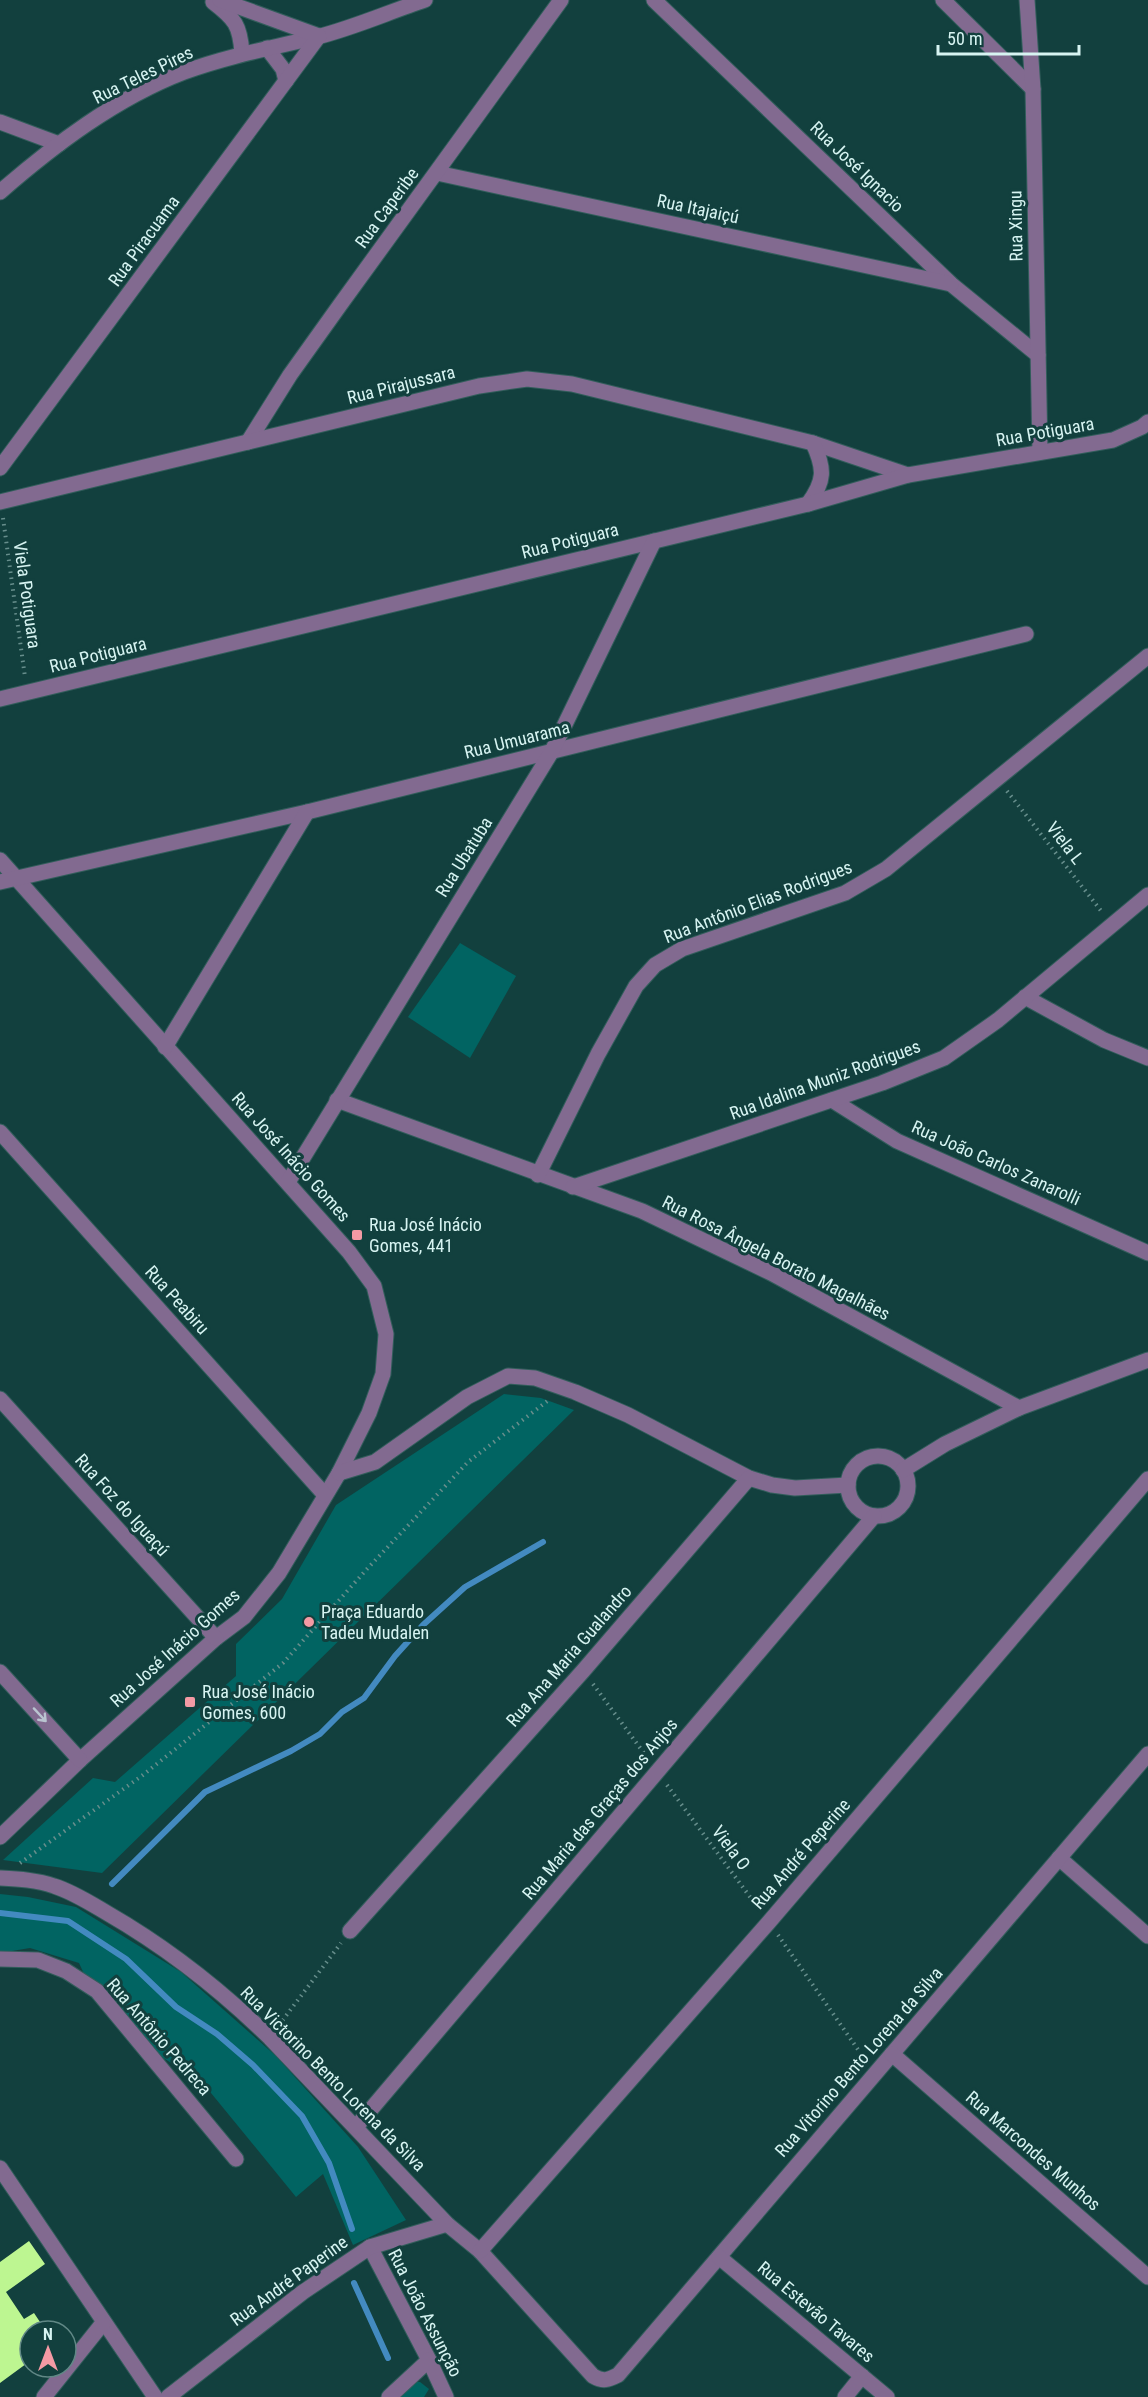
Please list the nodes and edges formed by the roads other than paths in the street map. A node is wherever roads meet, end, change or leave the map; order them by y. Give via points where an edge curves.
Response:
1 (211, 0) edge
2 (220, 0) edge
3 (425, 0) edge
4 (561, 0) edge
5 (654, 0) edge
6 (943, 0) edge
7 (1027, 0) edge
8 (319, 36) junction
9 (267, 48) junction
10 (242, 53) junction
11 (286, 81) junction
12 (1033, 89) junction
13 (0, 122) edge
14 (59, 144) junction
15 (437, 173) junction
16 (0, 192) edge
17 (951, 284) junction
18 (1038, 355) junction
19 (1148, 422) edge
20 (248, 442) junction
21 (813, 443) junction
22 (1040, 452) junction
23 (0, 468) edge
24 (908, 476) junction
25 (0, 502) edge
26 (808, 504) junction
27 (654, 541) junction
28 (1026, 634) dead end
29 (1148, 656) edge
30 (0, 699) edge
31 (552, 751) junction
32 (307, 812) junction
33 (0, 860) edge
34 (15, 877) junction
35 (0, 882) edge
36 (1148, 895) edge
37 (1025, 997) junction
38 (165, 1047) junction
39 (1148, 1058) edge
40 (337, 1100) junction
41 (832, 1100) junction
42 (0, 1132) edge
43 (538, 1175) junction
44 (288, 1182) junction
45 (573, 1187) junction
46 (1148, 1253) edge
47 (1147, 1361) edge
48 (0, 1399) edge
49 (1019, 1408) junction
50 (903, 1470) junction
51 (339, 1473) junction
52 (749, 1478) junction
53 (1148, 1479) edge
54 (848, 1485) junction
55 (325, 1495) junction
56 (874, 1516) junction
57 (216, 1638) junction
58 (0, 1672) edge
59 (1148, 1754) edge
60 (80, 1760) junction
61 (0, 1837) edge
62 (1059, 1858) junction
63 (1, 1878) edge
64 (350, 1931) road end
65 (1148, 1936) edge
66 (0, 1959) edge
67 (892, 2054) junction
68 (356, 2127) junction
69 (236, 2159) dead end
70 (0, 2168) edge
71 (447, 2224) junction
72 (370, 2247) junction
73 (480, 2250) junction
74 (719, 2257) junction
75 (1148, 2277) edge
76 (103, 2323) junction
77 (429, 2360) junction
78 (594, 2376) joint
79 (862, 2376) junction
80 (44, 2397) edge
81 (155, 2397) edge
82 (168, 2397) edge
83 (389, 2397) edge
84 (446, 2397) edge
85 (845, 2397) edge
86 (887, 2397) edge

1 - 10 street via 232,17 240,33
2 - 8 street
3 - 8 street, Rua Teles Pires
4 - 15 street, Rua Caperibe
5 - 17 street, Rua José Ignacio
6 - 12 street
7 - 12 street, Rua Xingu
8 - 9 street, Rua Teles Pires
8 - 11 street, Rua Piracuama
9 - 10 street, Rua Teles Pires
9 - 11 street via 283,69
10 - 14 street, Rua Teles Pires via 182,73 117,105
11 - 23 street, Rua Piracuama
12 - 18 street, Rua Xingu
13 - 14 street
14 - 16 street, Rua Teles Pires
15 - 17 street, Rua Itajaiçú
15 - 20 street, Rua Caperibe via 309,349
17 - 18 street, Rua José Ignacio
18 - 22 street, Rua Xingu
19 - 22 street, Rua Potiguara via 1113,440
20 - 21 street, Rua Pirajussara via 479,386 527,380 572,384 634,397
20 - 25 street, Rua Pirajussara
21 - 24 street, Rua Pirajussara
21 - 26 street via 822,482
22 - 24 street, Rua Potiguara
24 - 26 street, Rua Potiguara
26 - 27 street, Rua Potiguara
27 - 30 street, Rua Potiguara
27 - 31 street, Rua Ubatuba
28 - 31 street, Rua Umuarama
29 - 43 street, Rua Antônio Elias Rodrigues via 886,869 845,893 682,949 655,965 636,986 598,1054
31 - 32 street, Rua Umuarama
31 - 40 street, Rua Ubatuba
32 - 34 street, Rua Umuarama
32 - 38 street
33 - 34 street, Rua José Inácio Gomes
34 - 35 street, Rua Umuarama
34 - 38 street, Rua José Inácio Gomes
36 - 37 street, Rua Idalina Muniz Rodrigues
37 - 39 street via 1104,1040
37 - 41 street, Rua Idalina Muniz Rodrigues via 944,1058
38 - 44 street, Rua José Inácio Gomes
40 - 43 street, Rua Rosa Ângela Borato Magalhães
40 - 44 street, Rua Ubatuba
41 - 45 street, Rua Idalina Muniz Rodrigues
41 - 46 street, Rua João Carlos Zanarolli via 897,1141
42 - 55 street, Rua Peabiru
43 - 45 street, Rua Rosa Ângela Borato Magalhães
44 - 51 street, Rua José Inácio Gomes via 374,1286 386,1334 383,1374 369,1413
45 - 49 street, Rua Rosa Ângela Borato Magalhães via 642,1211 771,1273
47 - 49 street
48 - 57 street, Rua Foz do Iguaçú
49 - 50 street via 945,1444
50 - 54 street via 888,1458 869,1457 854,1468
50 - 56 street via 908,1488 901,1506 884,1516
51 - 52 street via 375,1462 467,1397 508,1376 535,1378 565,1388 628,1415
51 - 55 street, Rua José Inácio Gomes
52 - 54 street via 795,1488
52 - 64 street, Rua Ana Maria Gualandro
53 - 73 street, Rua André Peperine via 769,1922
54 - 56 street via 852,1503
55 - 57 street, Rua José Inácio Gomes via 279,1573 244,1617
56 - 68 street, Rua Maria das Graças dos Anjos
57 - 60 street, Rua José Inácio Gomes
58 -> 60 street
59 - 62 street, Rua Vitorino Bento Lorena da Silva
60 - 61 street, Rua José Inácio Gomes
62 - 65 street
62 - 67 street, Rua Vitorino Bento Lorena da Silva
63 - 68 street, Rua Victorino Bento Lorena da Silva via 54,1886 141,1933 251,2019
66 - 69 street, Rua Antônio Pedreca via 38,1960 66,1971 97,1991
67 - 74 street, Rua Vitorino Bento Lorena da Silva
67 - 75 street, Rua Marcondes Munhos
68 - 71 street, Rua Victorino Bento Lorena da Silva
70 - 76 street
71 - 72 street, Rua André Paperine
71 - 73 street, Rua Victorino Bento Lorena da Silva
72 - 77 street, Rua João Assunção
72 - 82 street, Rua André Paperine via 294,2299
73 - 78 street, Rua Victorino Bento Lorena da Silva
74 - 78 street, Rua Vitorino Bento Lorena da Silva via 618,2375 601,2381
74 - 79 street, Rua Estevão Tavares
76 - 80 street
76 - 81 street
77 - 83 street
77 - 84 street, Rua João Assunção
79 - 85 street
79 - 86 street, Rua Estevão Tavares

